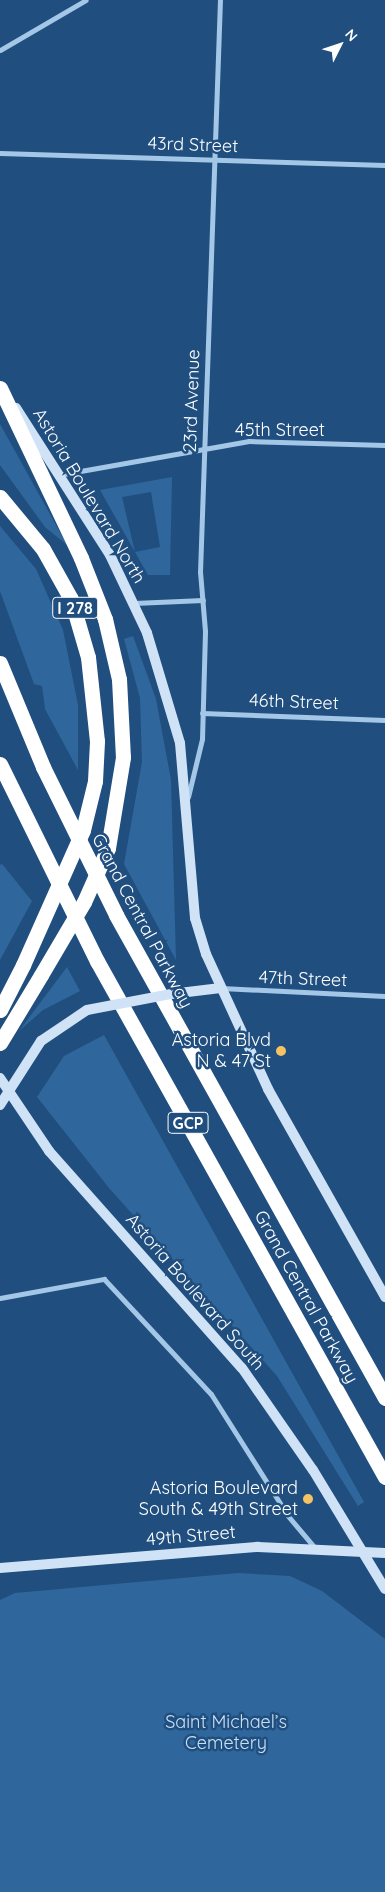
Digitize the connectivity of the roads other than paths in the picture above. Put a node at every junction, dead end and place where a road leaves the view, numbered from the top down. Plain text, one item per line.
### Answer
1 (86, 0) edge
2 (220, 0) edge
3 (0, 50) edge
4 (0, 153) edge
5 (215, 159) junction
6 (385, 165) edge
7 (0, 382) edge
8 (0, 388) edge
9 (385, 445) edge
10 (204, 448) junction
11 (58, 475) junction
12 (0, 497) edge
13 (203, 600) junction
14 (134, 603) junction
15 (0, 663) edge
16 (202, 713) junction
17 (385, 720) edge
18 (0, 764) edge
19 (187, 802) junction
20 (221, 988) junction
21 (385, 996) edge
22 (0, 1010) edge
23 (0, 1043) edge
24 (0, 1078) edge
25 (0, 1105) edge
26 (380, 1280) edge
27 (0, 1298) edge
28 (385, 1298) edge
29 (385, 1398) edge
30 (385, 1477) edge
31 (315, 1548) junction
32 (361, 1551) junction
33 (385, 1553) edge
34 (0, 1568) edge
35 (385, 1589) edge

1 - 3 street
2 - 5 street, 23rd Avenue
4 - 5 street, 43rd Street
5 - 6 street, 43rd Street
5 - 10 street, 23rd Avenue
7 - 11 main road, Astoria Boulevard North
8 - 23 highway, bridge
9 - 10 street, 45th Street
10 - 11 street, 45th Street
10 - 13 street, 23rd Avenue
11 - 14 main road, Astoria Boulevard North
12 - 22 highway, I 278, bridge
13 - 14 street
13 - 16 street, 23rd Avenue
14 - 19 main road, Astoria Boulevard North
15 - 29 highway, Grand Central Parkway / GCP
16 - 17 street, 46th Street
16 - 19 street, 23rd Avenue
18 - 30 highway, Grand Central Parkway / GCP
19 - 20 main road, Astoria Boulevard North
20 - 21 street, 47th Street
20 - 25 main road, bridge
20 - 26 main road, Astoria Boulevard North
24 - 32 main road, Astoria Boulevard South, bridge
26 - 28 main road, Astoria Boulevard North
27 - 31 street
31 - 32 main road, 49th Street
31 - 34 main road, 49th Street
32 - 33 main road, 49th Street
32 - 35 main road, Astoria Boulevard South

